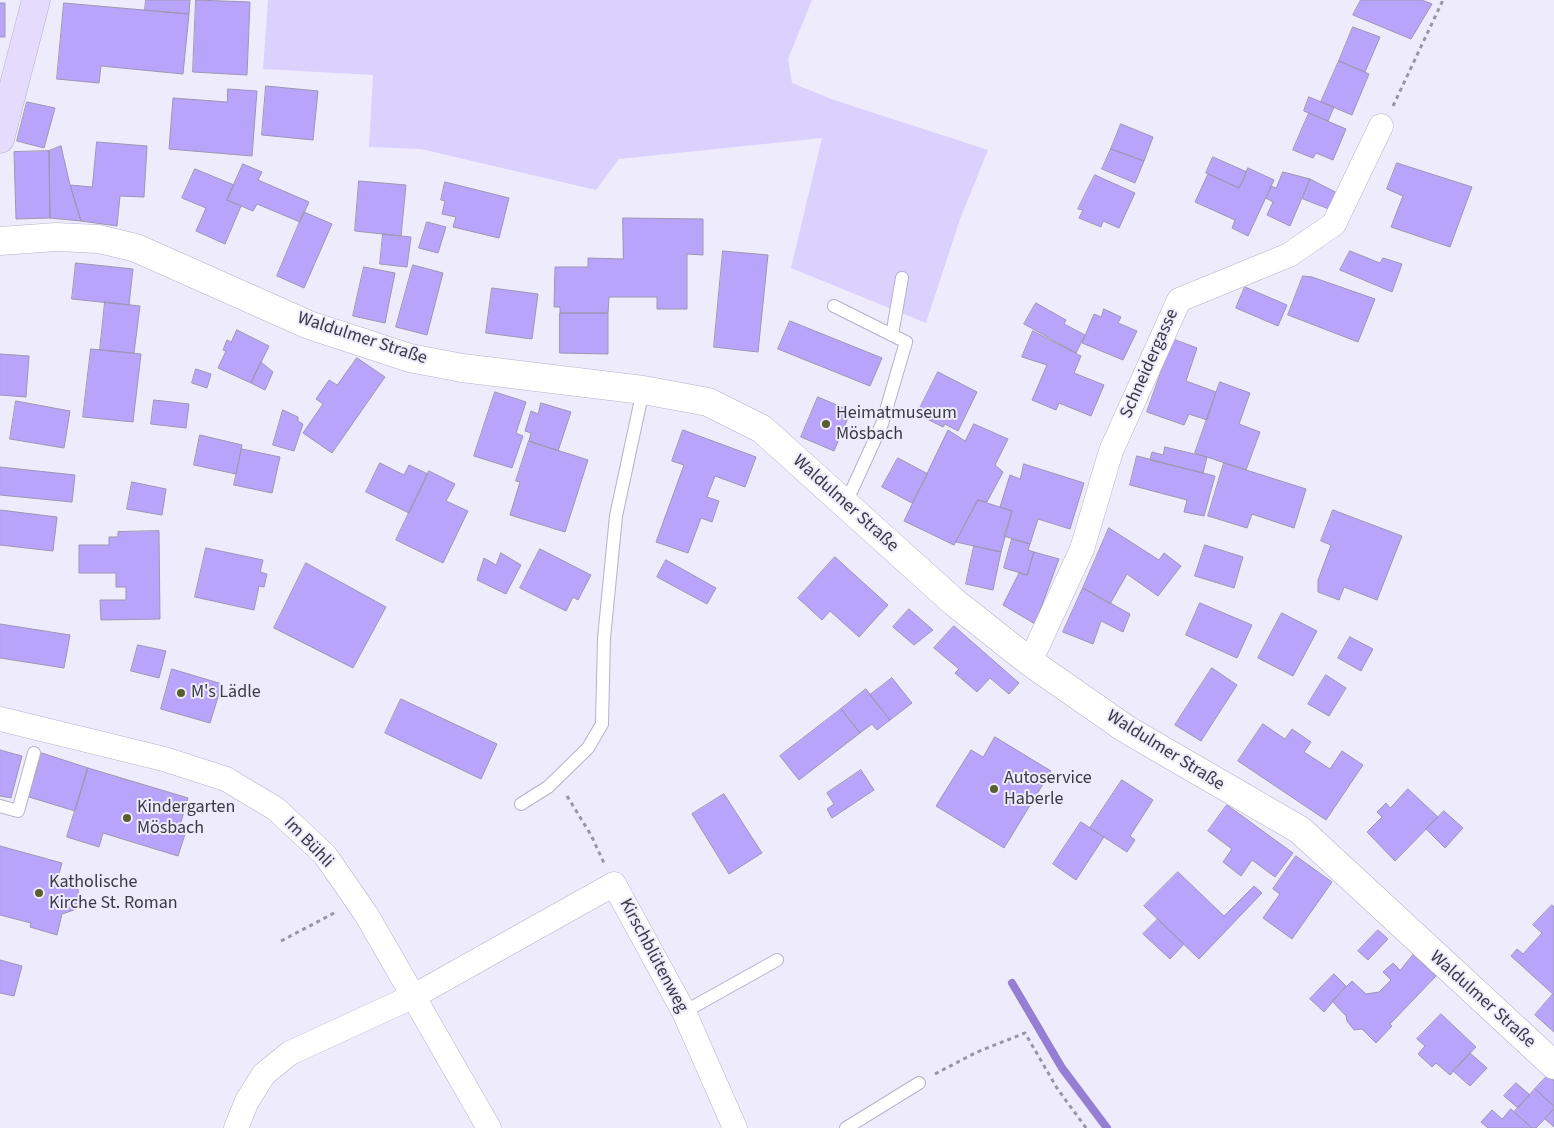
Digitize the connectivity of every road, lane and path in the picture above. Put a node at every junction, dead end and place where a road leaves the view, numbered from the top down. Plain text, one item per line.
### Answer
1 (36, 0) edge
2 (1443, 0) edge
3 (1381, 126) joint
4 (0, 139) edge
5 (0, 241) edge
6 (902, 278) dead end
7 (834, 306) dead end
8 (892, 335) junction
9 (643, 390) junction
10 (845, 505) junction
11 (1030, 662) junction
12 (0, 719) edge
13 (34, 754) dead end
14 (556, 779) junction
15 (521, 804) dead end
16 (0, 806) edge
17 (614, 884) junction
18 (357, 901) junction
19 (281, 941) dead end
20 (778, 960) dead end
21 (414, 996) junction
22 (684, 1012) junction
23 (1554, 1065) edge
24 (919, 1083) joint
25 (236, 1128) edge
26 (489, 1128) edge
27 (735, 1128) edge
28 (846, 1128) edge
29 (1086, 1128) edge

1 - 4 main road
2 - 3 path
3 - 11 street, Schneidergasse
5 - 9 street, Waldulmer Straße
6 - 8 lane
7 - 8 lane
8 - 10 lane
9 - 10 street, Waldulmer Straße
9 - 14 lane
10 - 11 street, Waldulmer Straße
11 - 23 street, Waldulmer Straße
12 - 18 street, Im Bühli
13 - 16 lane
14 - 15 lane
14 - 17 path
17 - 21 street, Kirschblütenweg
17 - 22 street, Kirschblütenweg
18 - 19 path
18 - 21 street, Im Bühli
20 - 22 lane
21 - 25 street, Kirschblütenweg
21 - 26 street, Im Bühli
22 - 27 street, Kirschblütenweg
24 - 28 lane
24 - 29 path

